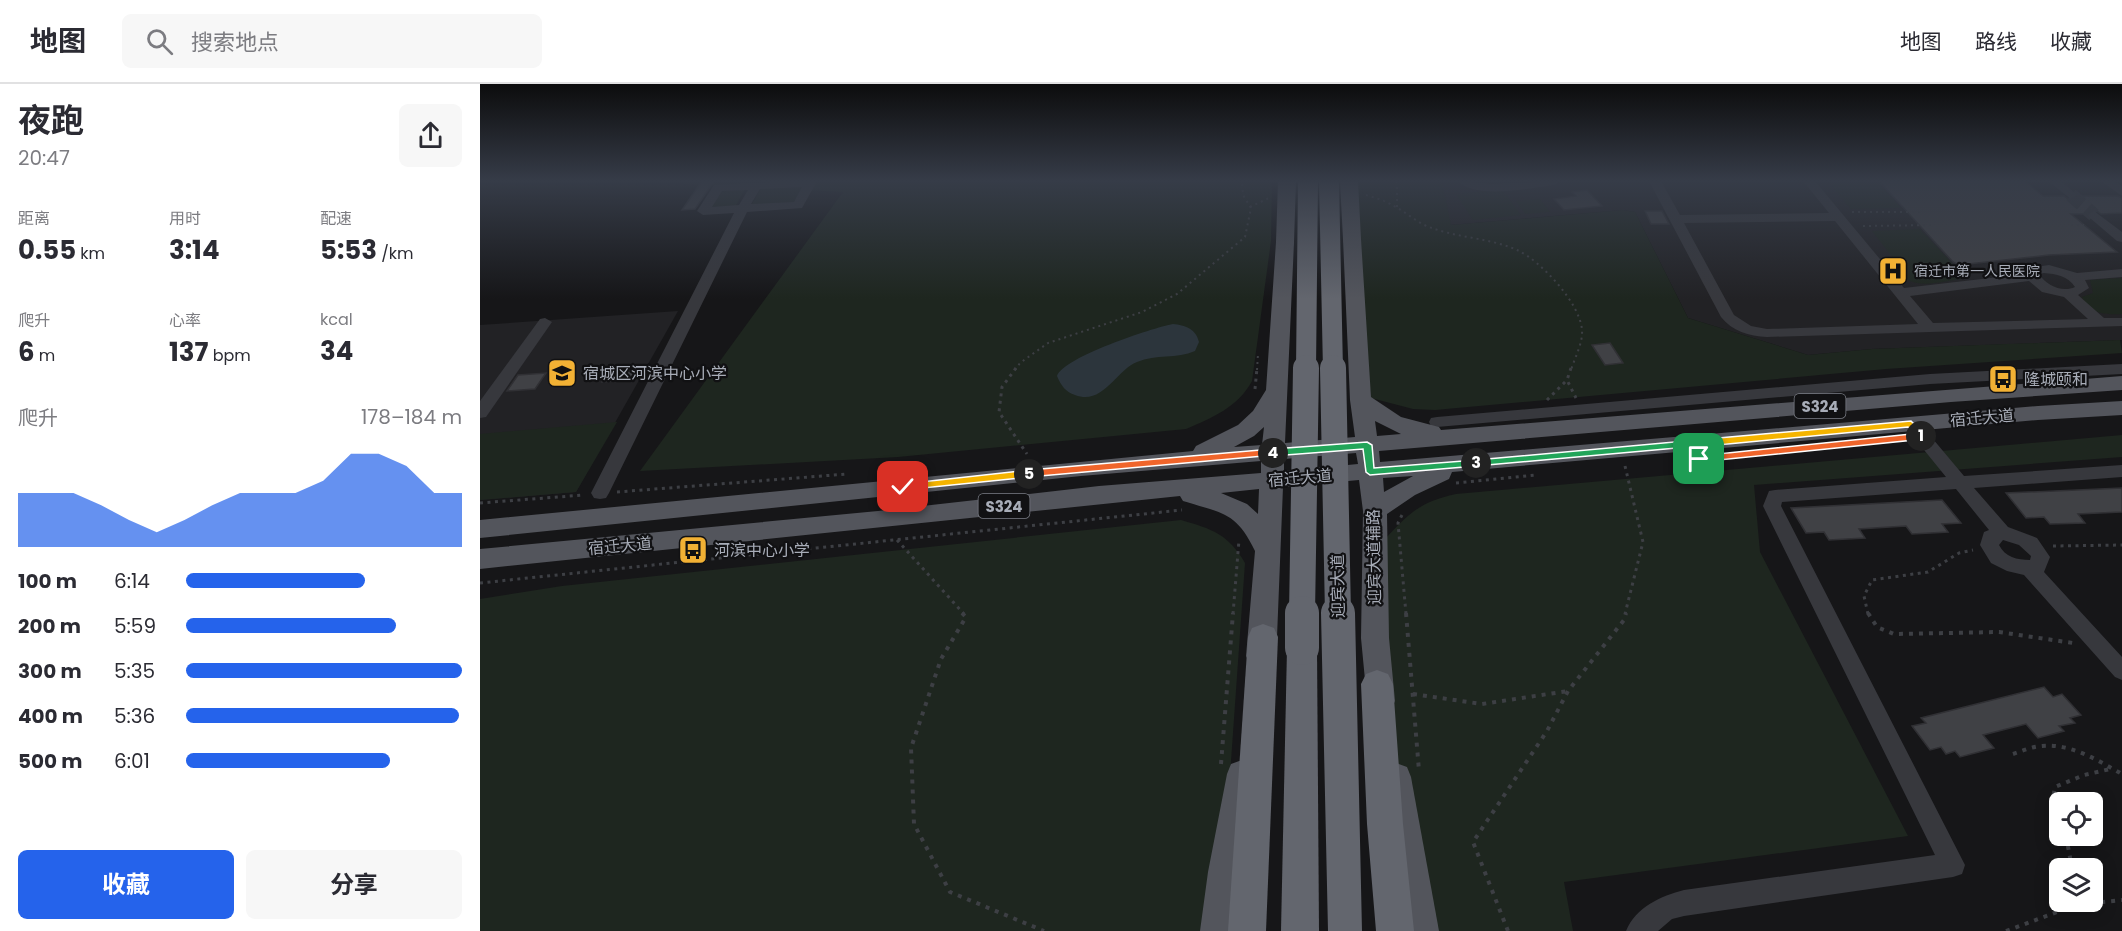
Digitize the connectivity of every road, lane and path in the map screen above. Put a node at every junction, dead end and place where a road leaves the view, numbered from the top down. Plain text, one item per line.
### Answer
1 (736, 221) edge
2 (1249, 221) edge
3 (1307, 221) edge
4 (1315, 221) edge
5 (1322, 221) edge
6 (1329, 221) edge
7 (1418, 221) edge
8 (1677, 221) edge
9 (1842, 221) edge
10 (1874, 221) edge
11 (2102, 221) tunnel mouth
12 (1934, 225) dead end
13 (2122, 238) edge
14 (1318, 241) junction
15 (2122, 273) edge
16 (2032, 277) junction
17 (2073, 277) junction
18 (1900, 292) junction
19 (2067, 293) junction
20 (545, 322) dead end
21 (2101, 323) junction
22 (2121, 323) edge
23 (1929, 328) junction
24 (1259, 349) dead end
25 (2122, 369) edge
26 (1567, 380) junction
27 (2122, 384) edge
28 (1266, 391) junction
29 (1361, 399) junction
30 (1578, 402) dead end
31 (1542, 405) dead end
32 (2122, 408) edge
33 (480, 414) edge
34 (1437, 422) dead end
35 (1911, 424) junction
36 (1518, 433) junction
37 (1367, 445) junction
38 (1273, 453) junction
39 (1027, 454) dead end
40 (1145, 463) junction
41 (1537, 466) junction
42 (1614, 467) dead end
43 (2122, 471) edge
44 (1370, 472) junction
45 (853, 474) dead end
46 (1272, 480) junction
47 (1959, 482) junction
48 (1449, 484) dead end
49 (1132, 492) junction
50 (600, 494) junction
51 (480, 503) edge
52 (1407, 506) dead end
53 (1191, 509) dead end
54 (1375, 511) junction
55 (480, 529) edge
56 (1234, 531) dead end
57 (2002, 533) junction
58 (897, 540) junction
59 (2122, 545) edge
60 (2034, 546) junction
61 (1268, 551) junction
62 (1993, 552) junction
63 (480, 559) edge
64 (2029, 568) junction
65 (480, 583) edge
66 (1263, 637) joint
67 (2099, 646) junction
68 (2122, 671) edge
69 (1377, 684) junction
70 (1568, 691) junction
71 (1412, 693) junction
72 (2013, 754) dead end
73 (1221, 765) dead end
74 (2112, 768) junction
75 (2122, 774) edge
76 (1419, 777) dead end
77 (2054, 792) edge
78 (2122, 900) edge
79 (2103, 901) edge
80 (2050, 912) edge
81 (1237, 925) edge
82 (1044, 931) edge
83 (1299, 931) edge
84 (1345, 931) edge
85 (1395, 931) edge
86 (1422, 931) edge
87 (1508, 931) edge
88 (1639, 931) edge
89 (2006, 931) edge

1 - 50 street
2 - 39 path
3 - 14 main road, 迎宾大道辅路, bridge
4 - 14 highway, bridge
5 - 14 highway, bridge
6 - 14 main road, 迎宾大道辅路, bridge
7 - 26 path
8 - 23 street
9 - 18 street
10 - 12 path
11 - 13 street
14 - 28 main road, 迎宾大道辅路
14 - 29 main road, 迎宾大道辅路
14 - 83 highway, 迎宾大道, bridge
14 - 84 highway, 迎宾大道, bridge
15 - 17 street
16 - 17 street
16 - 18 street
16 - 19 street
17 - 19 street
18 - 23 street
19 - 21 street
20 - 33 street
21 - 22 street
21 - 23 street
24 - 28 path
25 - 34 street
26 - 30 path
26 - 31 path
27 - 36 main road, 宿迁大道 / S324
28 - 38 main road, 迎宾大道辅路
28 - 40 main road
29 - 36 main road
29 - 37 main road, 迎宾大道辅路
32 - 35 main road, 宿迁大道 / S324
35 - 41 main road, 宿迁大道 / S324
35 - 47 street
36 - 37 main road, 宿迁大道 / S324
37 - 38 main road, 宿迁大道 / S324
37 - 44 main road, 迎宾大道辅路
38 - 40 main road, 宿迁大道 / S324
38 - 46 main road, 迎宾大道辅路
40 - 55 main road, 宿迁大道 / S324
41 - 44 main road, 宿迁大道 / S324
41 - 48 path
41 - 54 main road
42 - 70 path
43 - 47 street
44 - 46 main road, 宿迁大道 / S324
44 - 54 main road, 迎宾大道辅路
45 - 50 path
46 - 49 main road, 宿迁大道 / S324
46 - 61 main road, 迎宾大道辅路
47 - 57 street
47 - 88 street
49 - 61 main road
49 - 63 main road, 宿迁大道 / S324
50 - 51 path
52 - 71 path
53 - 58 path
54 - 69 main road, 迎宾大道辅路
56 - 73 path
57 - 60 street
57 - 62 street
58 - 65 path
58 - 82 path
59 - 60 path
60 - 64 street
61 - 66 main road, 迎宾大道辅路
62 - 64 street
62 - 67 path
64 - 67 street
66 - 81 highway
67 - 68 street
69 - 85 highway
69 - 86 main road, 迎宾大道辅路
70 - 71 path
70 - 87 path
71 - 76 path
72 - 74 path
74 - 75 path
74 - 77 path
78 - 79 path
80 - 89 path

